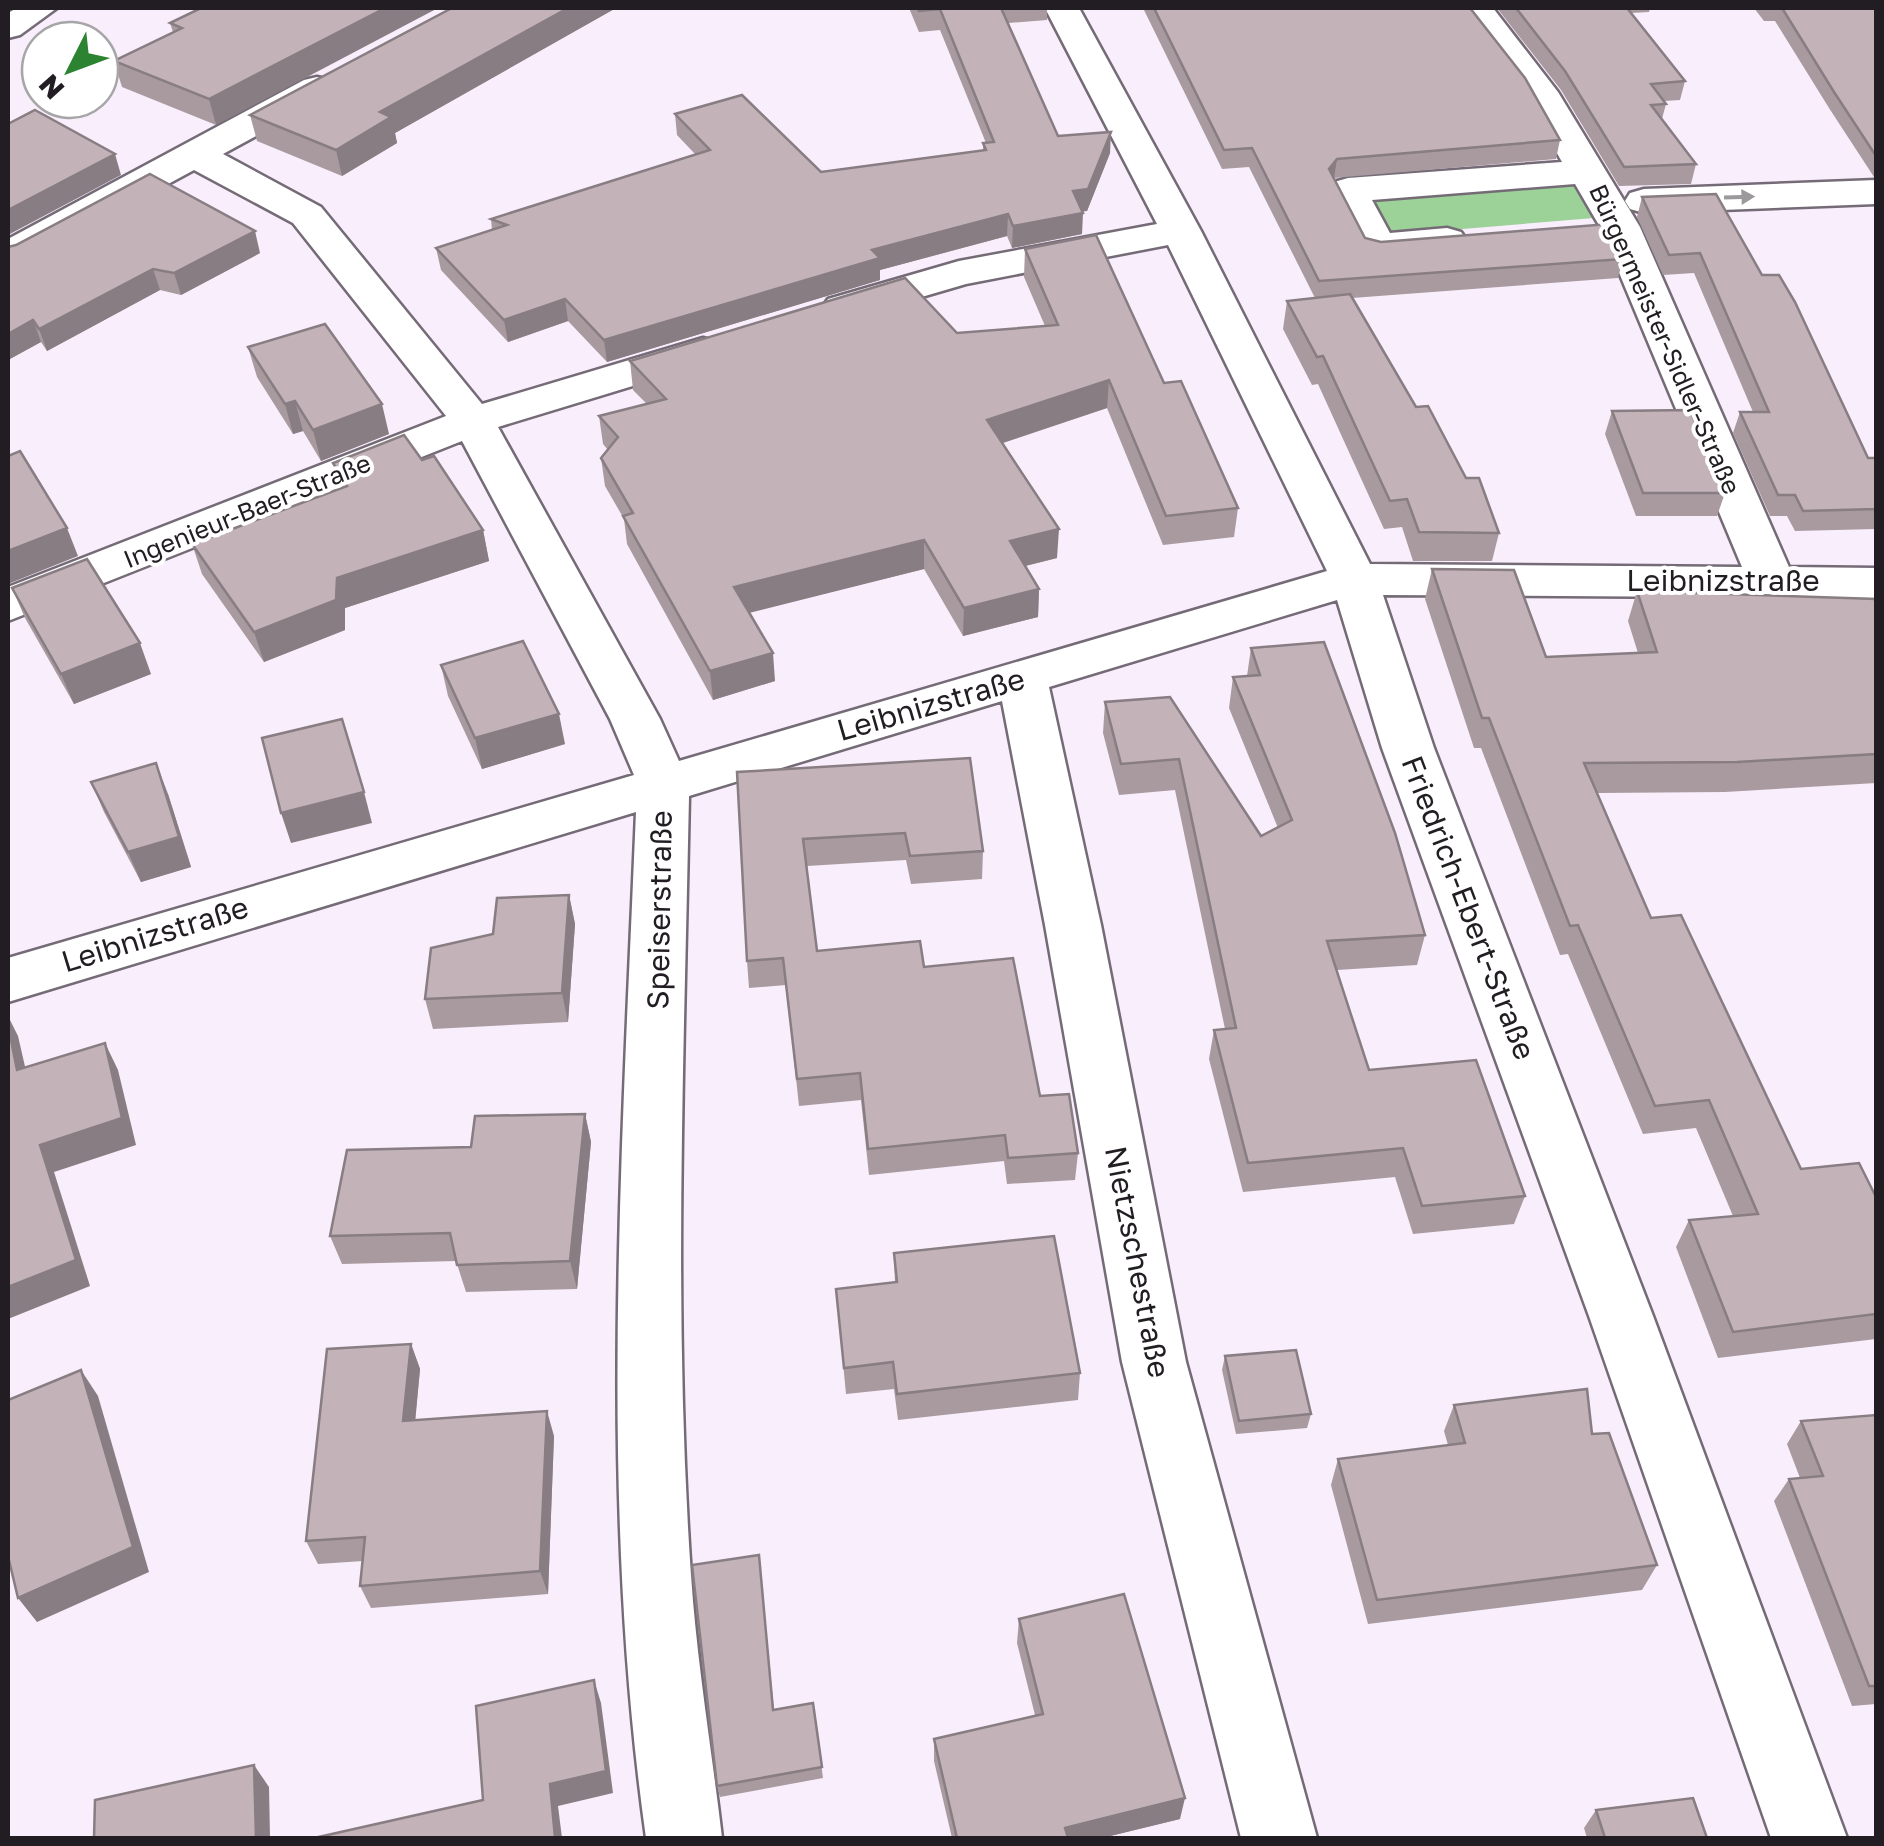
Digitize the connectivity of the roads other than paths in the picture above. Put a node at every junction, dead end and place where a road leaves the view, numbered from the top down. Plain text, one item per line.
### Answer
1 (40, 8) edge
2 (1062, 8) edge
3 (1475, 8) edge
4 (8, 28) edge
5 (349, 72) edge
6 (194, 154) junction
7 (1876, 192) edge
8 (1599, 207) junction
9 (1181, 231) junction
10 (1489, 237) edge
11 (8, 255) edge
12 (800, 322) edge
13 (747, 338) edge
14 (473, 420) junction
15 (1354, 579) junction
16 (1772, 582) junction
17 (1876, 583) edge
18 (8, 605) edge
19 (1022, 679) junction
20 (663, 783) junction
21 (8, 980) edge
22 (684, 1838) edge
23 (1278, 1838) edge
24 (1810, 1838) edge

1 - 4 street
2 - 9 street, Friedrich-Ebert-Straße
3 - 8 street, Bürgermeister-Sidler-Straße
5 - 6 street
6 - 11 street
6 - 14 street, Speiserstraße
8 -> 7 street
8 - 10 street
8 - 16 street, Bürgermeister-Sidler-Straße
9 - 12 street
9 - 15 street, Friedrich-Ebert-Straße
13 - 14 street, Ingenieur-Baer-Straße
14 - 18 street, Ingenieur-Baer-Straße
14 - 20 street, Speiserstraße
15 - 16 street, Leibnizstraße
15 - 19 street, Leibnizstraße
15 - 24 street, Friedrich-Ebert-Straße
16 - 17 street, Leibnizstraße
19 - 20 street, Leibnizstraße
19 - 23 street, Nietzschestraße
20 - 21 street, Leibnizstraße
20 - 22 street, Speiserstraße

